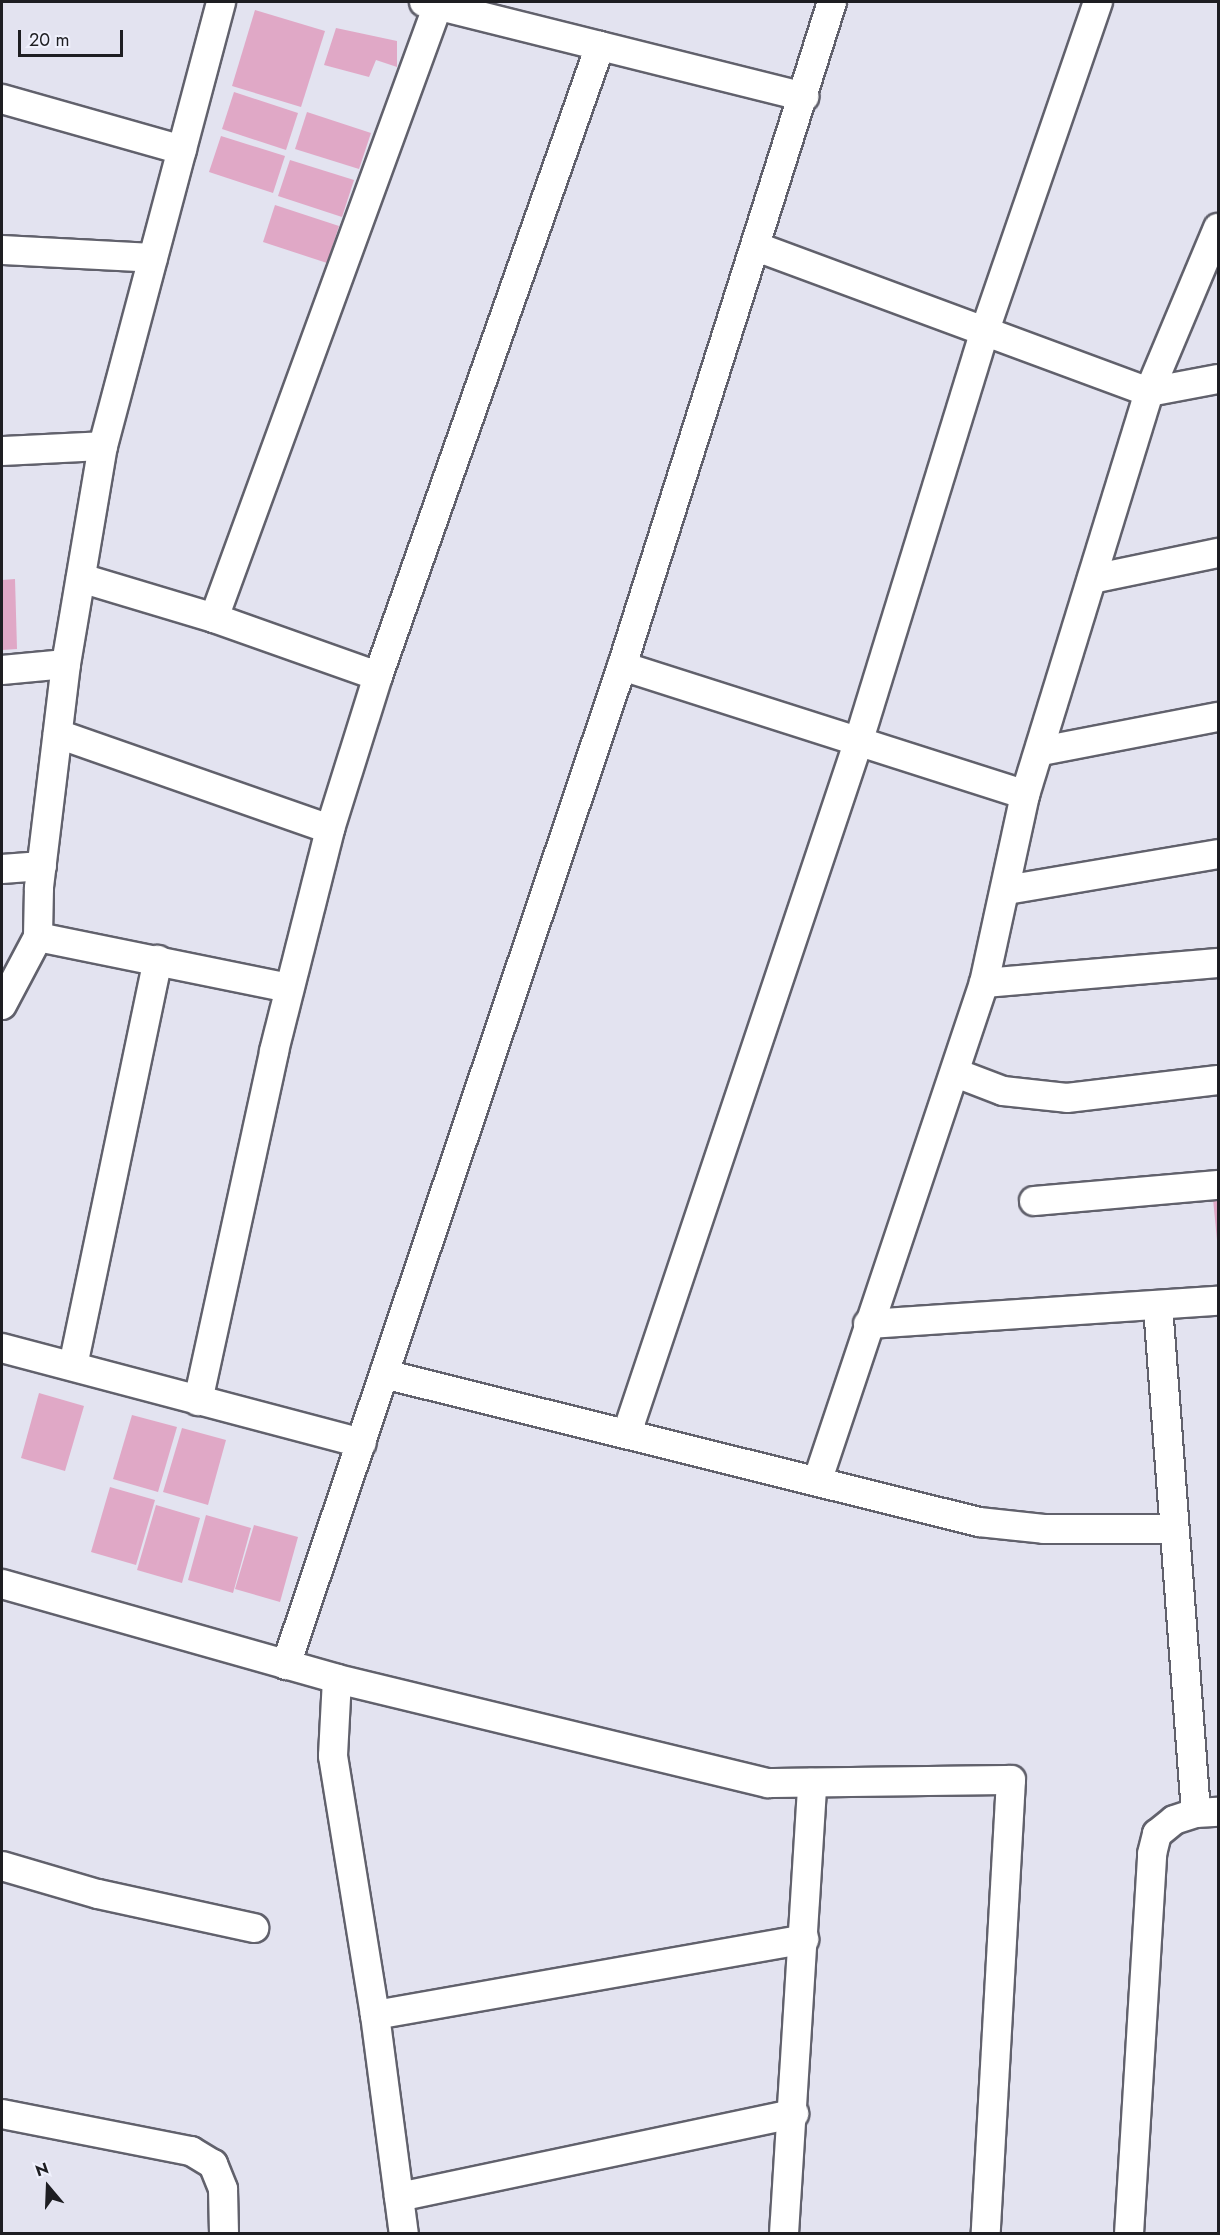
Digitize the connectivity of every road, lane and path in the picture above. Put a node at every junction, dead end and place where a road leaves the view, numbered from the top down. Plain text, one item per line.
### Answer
1 (221, 2) edge
2 (832, 2) edge
3 (1098, 2) edge
4 (431, 3) edge
5 (600, 46) junction
6 (804, 97) junction
7 (2, 99) edge
8 (182, 150) junction
9 (1218, 228) edge
10 (757, 247) junction
11 (2, 250) edge
12 (153, 258) junction
13 (1213, 262) edge
14 (984, 333) junction
15 (1218, 379) edge
16 (1149, 392) junction
17 (103, 446) junction
18 (2, 451) edge
19 (1218, 553) edge
20 (81, 578) junction
21 (1092, 579) junction
22 (214, 618) junction
23 (66, 664) junction
24 (622, 666) junction
25 (2, 670) edge
26 (378, 676) junction
27 (1218, 717) edge
28 (58, 735) junction
29 (858, 742) junction
30 (1041, 751) junction
31 (1026, 795) junction
32 (330, 828) junction
33 (1218, 854) edge
34 (42, 866) junction
35 (2, 870) edge
36 (1006, 890) junction
37 (38, 938) junction
38 (158, 960) junction
39 (1218, 963) edge
40 (984, 984) junction
41 (289, 988) junction
42 (2, 1005) edge
43 (956, 1073) junction
44 (1218, 1080) edge
45 (1218, 1185) edge
46 (1034, 1201) dead end
47 (1218, 1301) edge
48 (1158, 1306) junction
49 (868, 1324) junction
50 (2, 1348) edge
51 (73, 1366) junction
52 (384, 1374) junction
53 (198, 1401) junction
54 (627, 1433) junction
55 (362, 1443) junction
56 (818, 1479) junction
57 (1172, 1529) junction
58 (2, 1584) edge
59 (286, 1665) junction
60 (337, 1678) junction
61 (812, 1783) junction
62 (1207, 1812) edge
63 (2, 1866) edge
64 (254, 1928) dead end
65 (804, 1939) junction
66 (375, 2015) junction
67 (2, 2114) edge
68 (794, 2114) junction
69 (399, 2197) junction
70 (224, 2234) edge
71 (404, 2234) edge
72 (784, 2234) edge
73 (986, 2234) edge
74 (1129, 2234) edge

1 - 8 street
2 - 6 street
3 - 14 street
4 - 5 street
4 - 22 street
5 - 6 street
5 - 26 street
6 - 10 street
7 - 8 street
8 - 12 street
9 - 13 street
10 - 14 street
10 - 24 street
11 - 12 street
12 - 17 street
13 - 16 street
14 - 16 street
14 - 29 street
15 - 16 street
16 - 21 street
17 - 18 street
17 - 20 street
19 - 21 street
20 - 22 street
20 - 23 street
21 - 30 street
22 - 26 street
23 - 25 street
23 - 28 street
24 - 29 street
24 - 52 street
26 - 32 street
27 - 30 street
28 - 32 street
28 - 34 street
29 - 31 street
29 - 54 street
30 - 31 street
31 - 36 street
32 - 41 street
33 - 36 street
34 - 35 street
34 - 37 street
36 - 40 street
37 - 38 street
37 - 42 street
38 - 41 street
38 - 51 street
39 - 40 street
40 - 43 street
41 - 53 street
43 - 44 street
43 - 49 street
45 - 46 street
47 - 48 street
48 - 49 street
48 - 57 street
49 - 56 street
50 - 51 street
51 - 53 street
52 - 54 street
52 - 55 street
53 - 55 street
54 - 56 street
55 - 59 street
56 - 57 street
57 - 62 street
58 - 59 street
59 - 60 street
60 - 61 street
60 - 66 street
61 - 65 street
61 - 73 street
62 - 74 street
63 - 64 street
65 - 66 street
65 - 68 street
66 - 69 street
67 - 70 street
68 - 69 street
68 - 72 street
69 - 71 street

